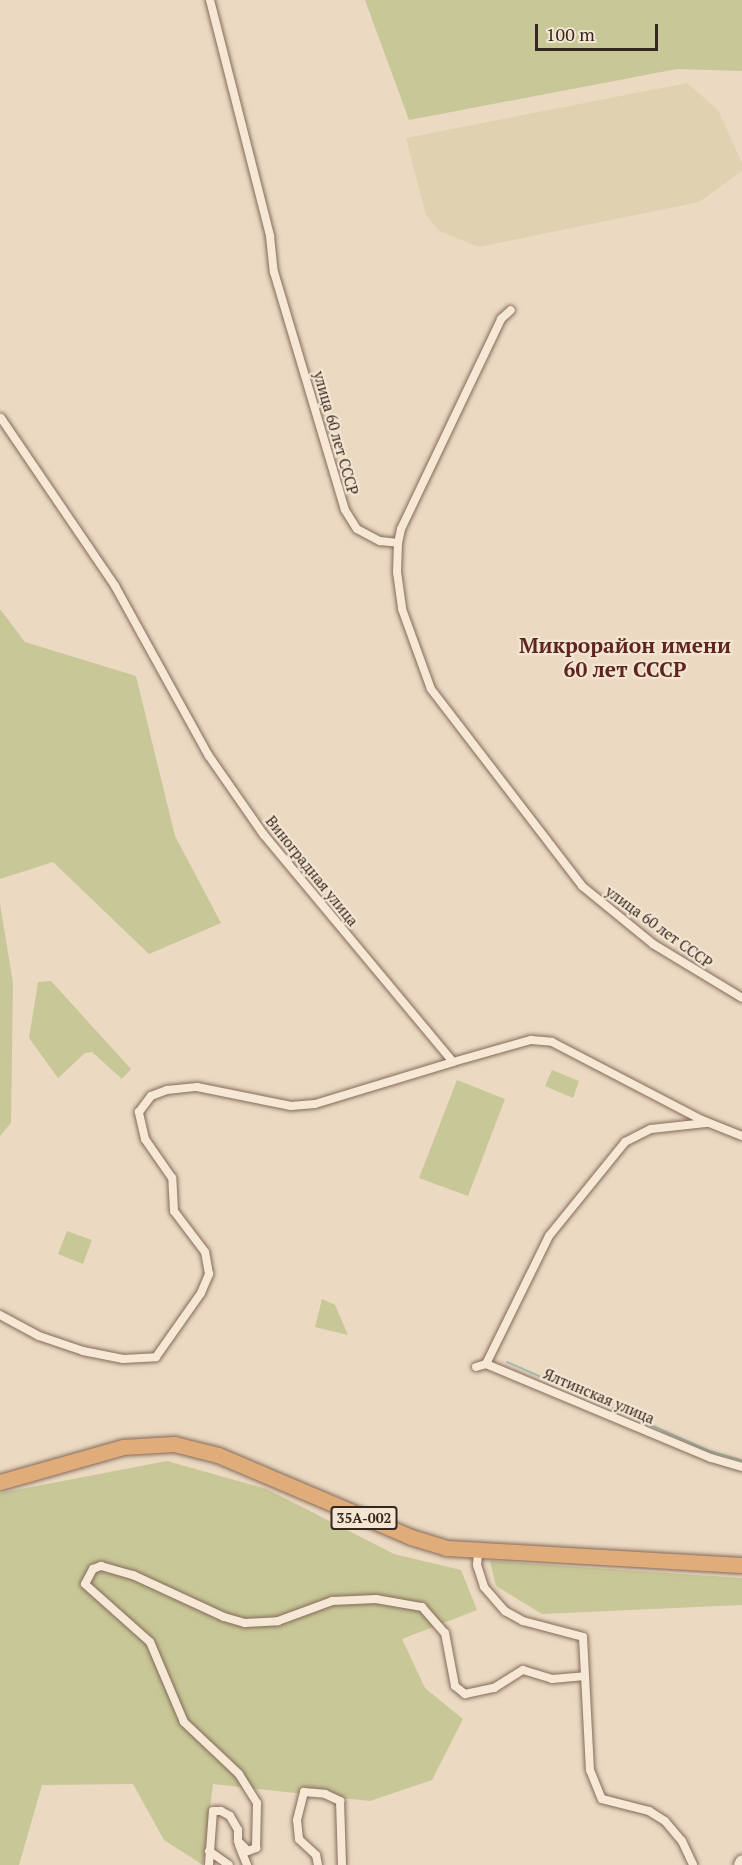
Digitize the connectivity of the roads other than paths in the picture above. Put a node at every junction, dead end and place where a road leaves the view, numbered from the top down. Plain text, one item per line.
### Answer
1 (210, 0) edge
2 (511, 310) dead end
3 (1, 418) edge
4 (398, 543) junction
5 (742, 998) edge
6 (453, 1062) junction
7 (709, 1123) junction
8 (742, 1136) edge
9 (0, 1315) edge
10 (486, 1364) junction
11 (476, 1367) dead end
12 (742, 1467) edge
13 (0, 1482) edge
14 (478, 1551) junction
15 (742, 1565) edge
16 (585, 1676) junction
17 (238, 1841) junction
18 (209, 1851) junction
19 (742, 1861) edge
20 (209, 1865) edge
21 (229, 1865) edge
22 (247, 1865) edge
23 (318, 1865) edge
24 (342, 1865) edge
25 (693, 1865) edge
26 (740, 1865) edge

1 - 4 street, улица 60 лет СССР
2 - 4 street
3 - 6 street, Виноградная улица
4 - 5 street, улица 60 лет СССР
6 - 7 street
6 - 9 street
7 - 8 street
7 - 10 street
10 - 11 street
10 - 12 street, Ялтинская улица
13 - 14 highway, 35А-002
14 - 15 highway, 35А-002
14 - 16 street
16 - 17 street
16 - 25 street
17 - 18 street
17 - 22 street
18 - 20 street
18 - 21 street
19 - 26 main road
23 - 24 street

